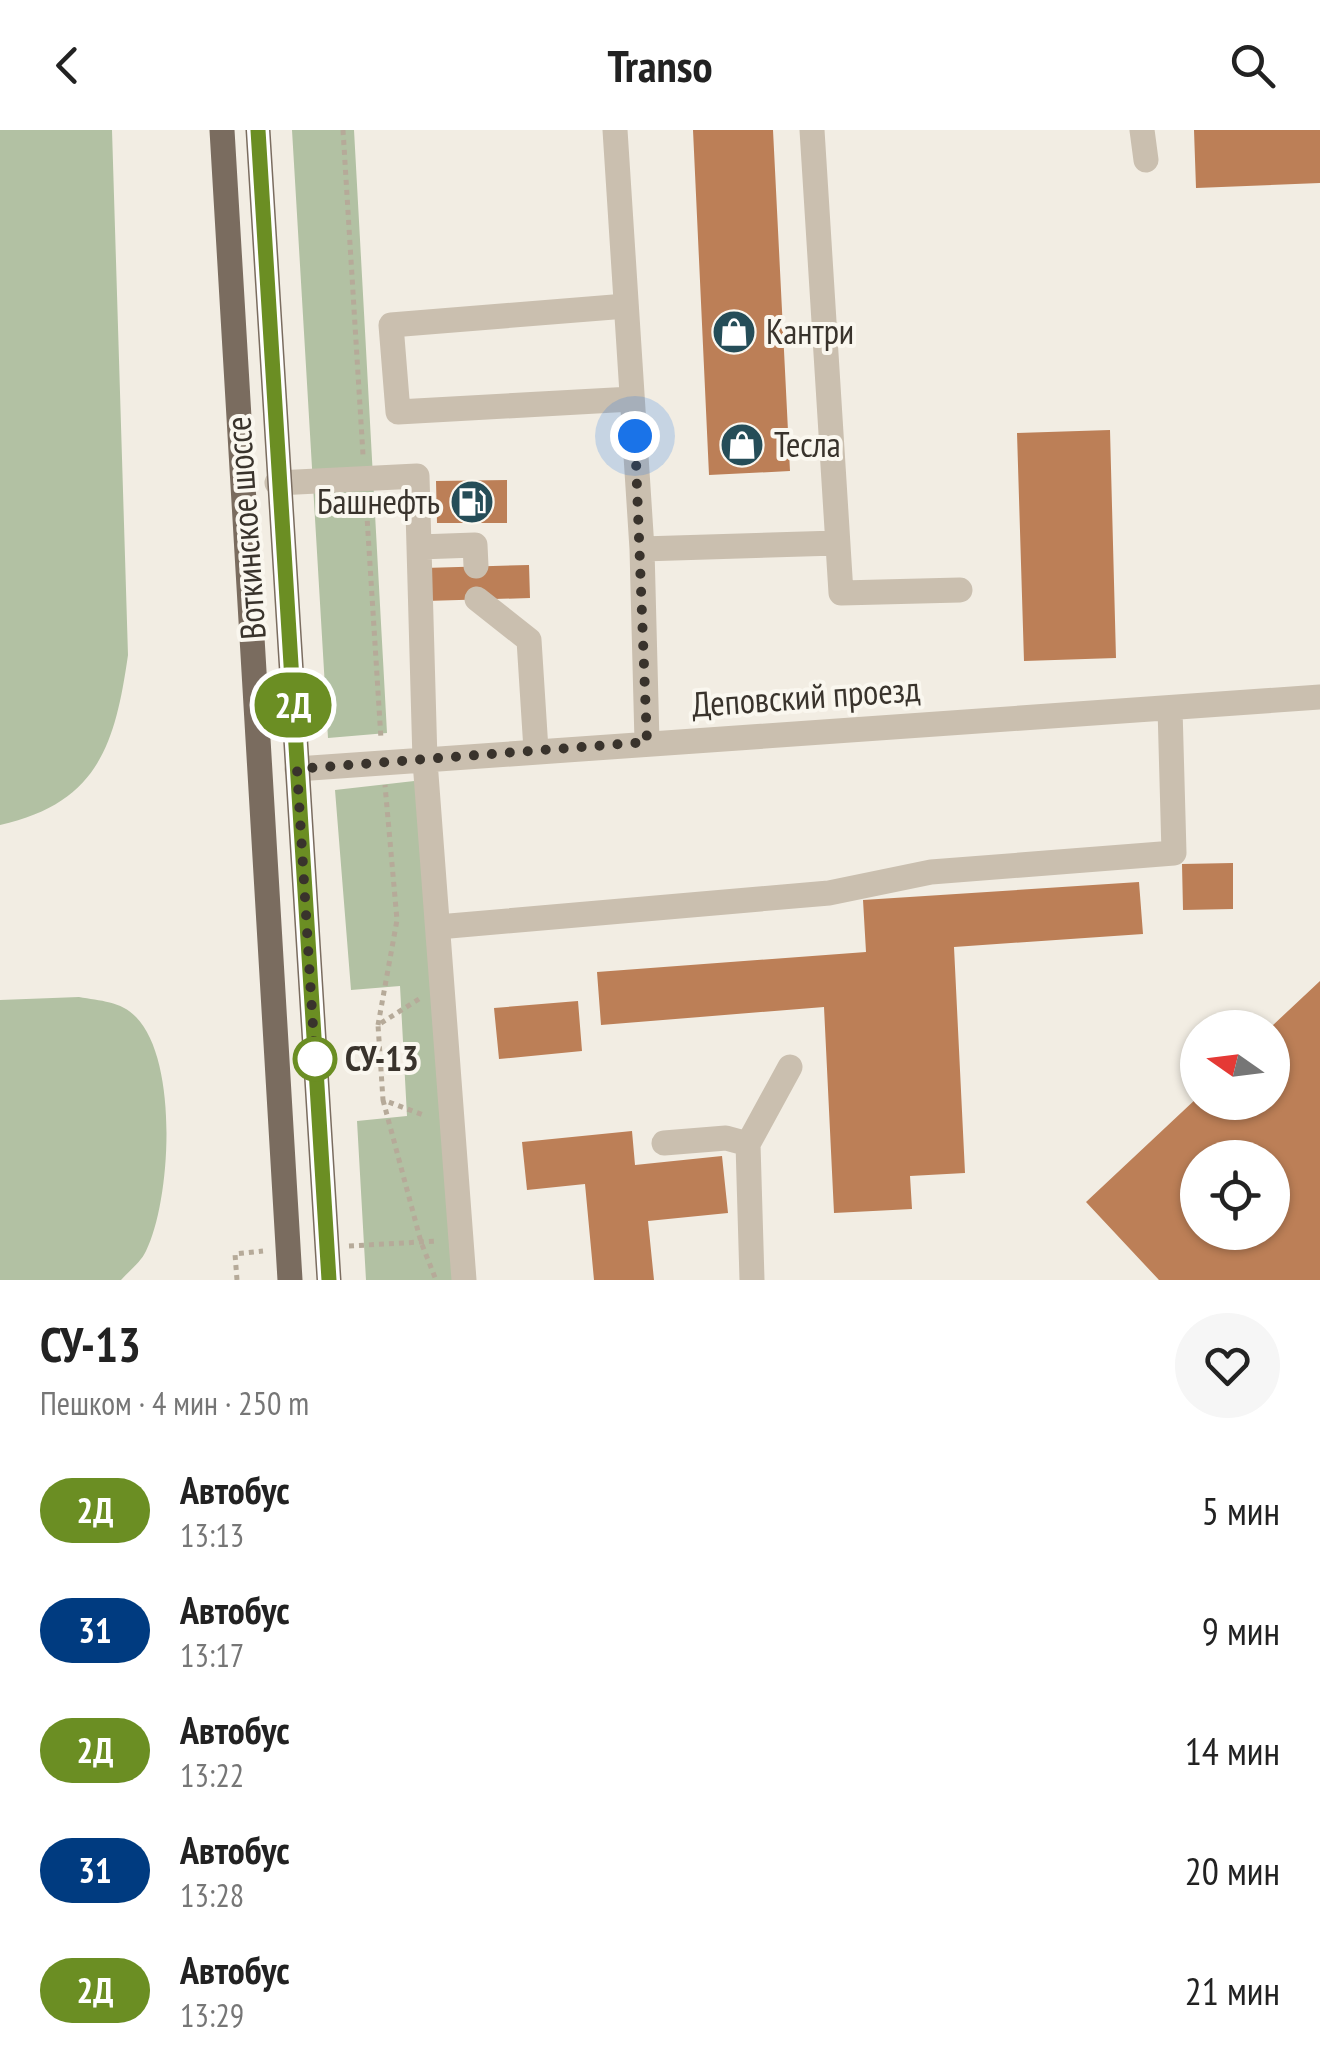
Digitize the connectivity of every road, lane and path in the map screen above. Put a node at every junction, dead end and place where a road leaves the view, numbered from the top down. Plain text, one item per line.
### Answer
1 (222, 130) edge
2 (258, 130) edge
3 (343, 130) edge
4 (615, 130) edge
5 (812, 130) edge
6 (1142, 130) edge
7 (1146, 160) dead end
8 (626, 306) junction
9 (632, 399) junction
10 (364, 479) junction
11 (278, 483) junction
12 (838, 544) junction
13 (419, 547) junction
14 (642, 549) junction
15 (476, 566) dead end
16 (960, 590) dead end
17 (477, 599) dead end
18 (1320, 697) edge
19 (1170, 708) junction
20 (647, 742) junction
21 (536, 750) junction
22 (425, 761) junction
23 (383, 764) junction
24 (260, 769) junction
25 (297, 769) junction
26 (438, 927) junction
27 (442, 984) junction
28 (378, 1025) junction
29 (790, 1067) dead end
30 (383, 1100) junction
31 (452, 1126) junction
32 (664, 1144) dead end
33 (748, 1144) junction
34 (290, 1280) edge
35 (329, 1280) edge
36 (436, 1280) edge
37 (464, 1280) edge
38 (752, 1280) edge

1 - 24 main road, Воткинское шоссе
2 - 11 main road, Воткинское шоссе
3 - 10 path
4 - 8 street
5 - 12 street
6 - 7 street
8 - 9 street
8 - 9 street
9 - 14 street
10 - 11 street
10 - 13 street
10 - 23 path
11 - 25 main road, Воткинское шоссе
12 - 14 street
12 - 16 street
13 - 15 street
13 - 22 street
14 - 20 street
17 - 21 street
18 - 19 street, Деповский проезд
19 - 20 street, Деповский проезд
19 - 26 street
20 - 21 street, Деповский проезд
21 - 22 street, Деповский проезд
22 - 23 street, Деповский проезд
22 - 26 street
23 - 25 street, Деповский проезд
23 - 28 path
24 - 25 main road
24 - 34 main road, Воткинское шоссе
25 - 35 main road, Воткинское шоссе
26 - 27 street
27 - 28 path
27 - 31 street
28 - 30 path
29 - 33 street
30 - 31 path
30 - 36 path
31 - 37 street
32 - 33 street
33 - 38 street

